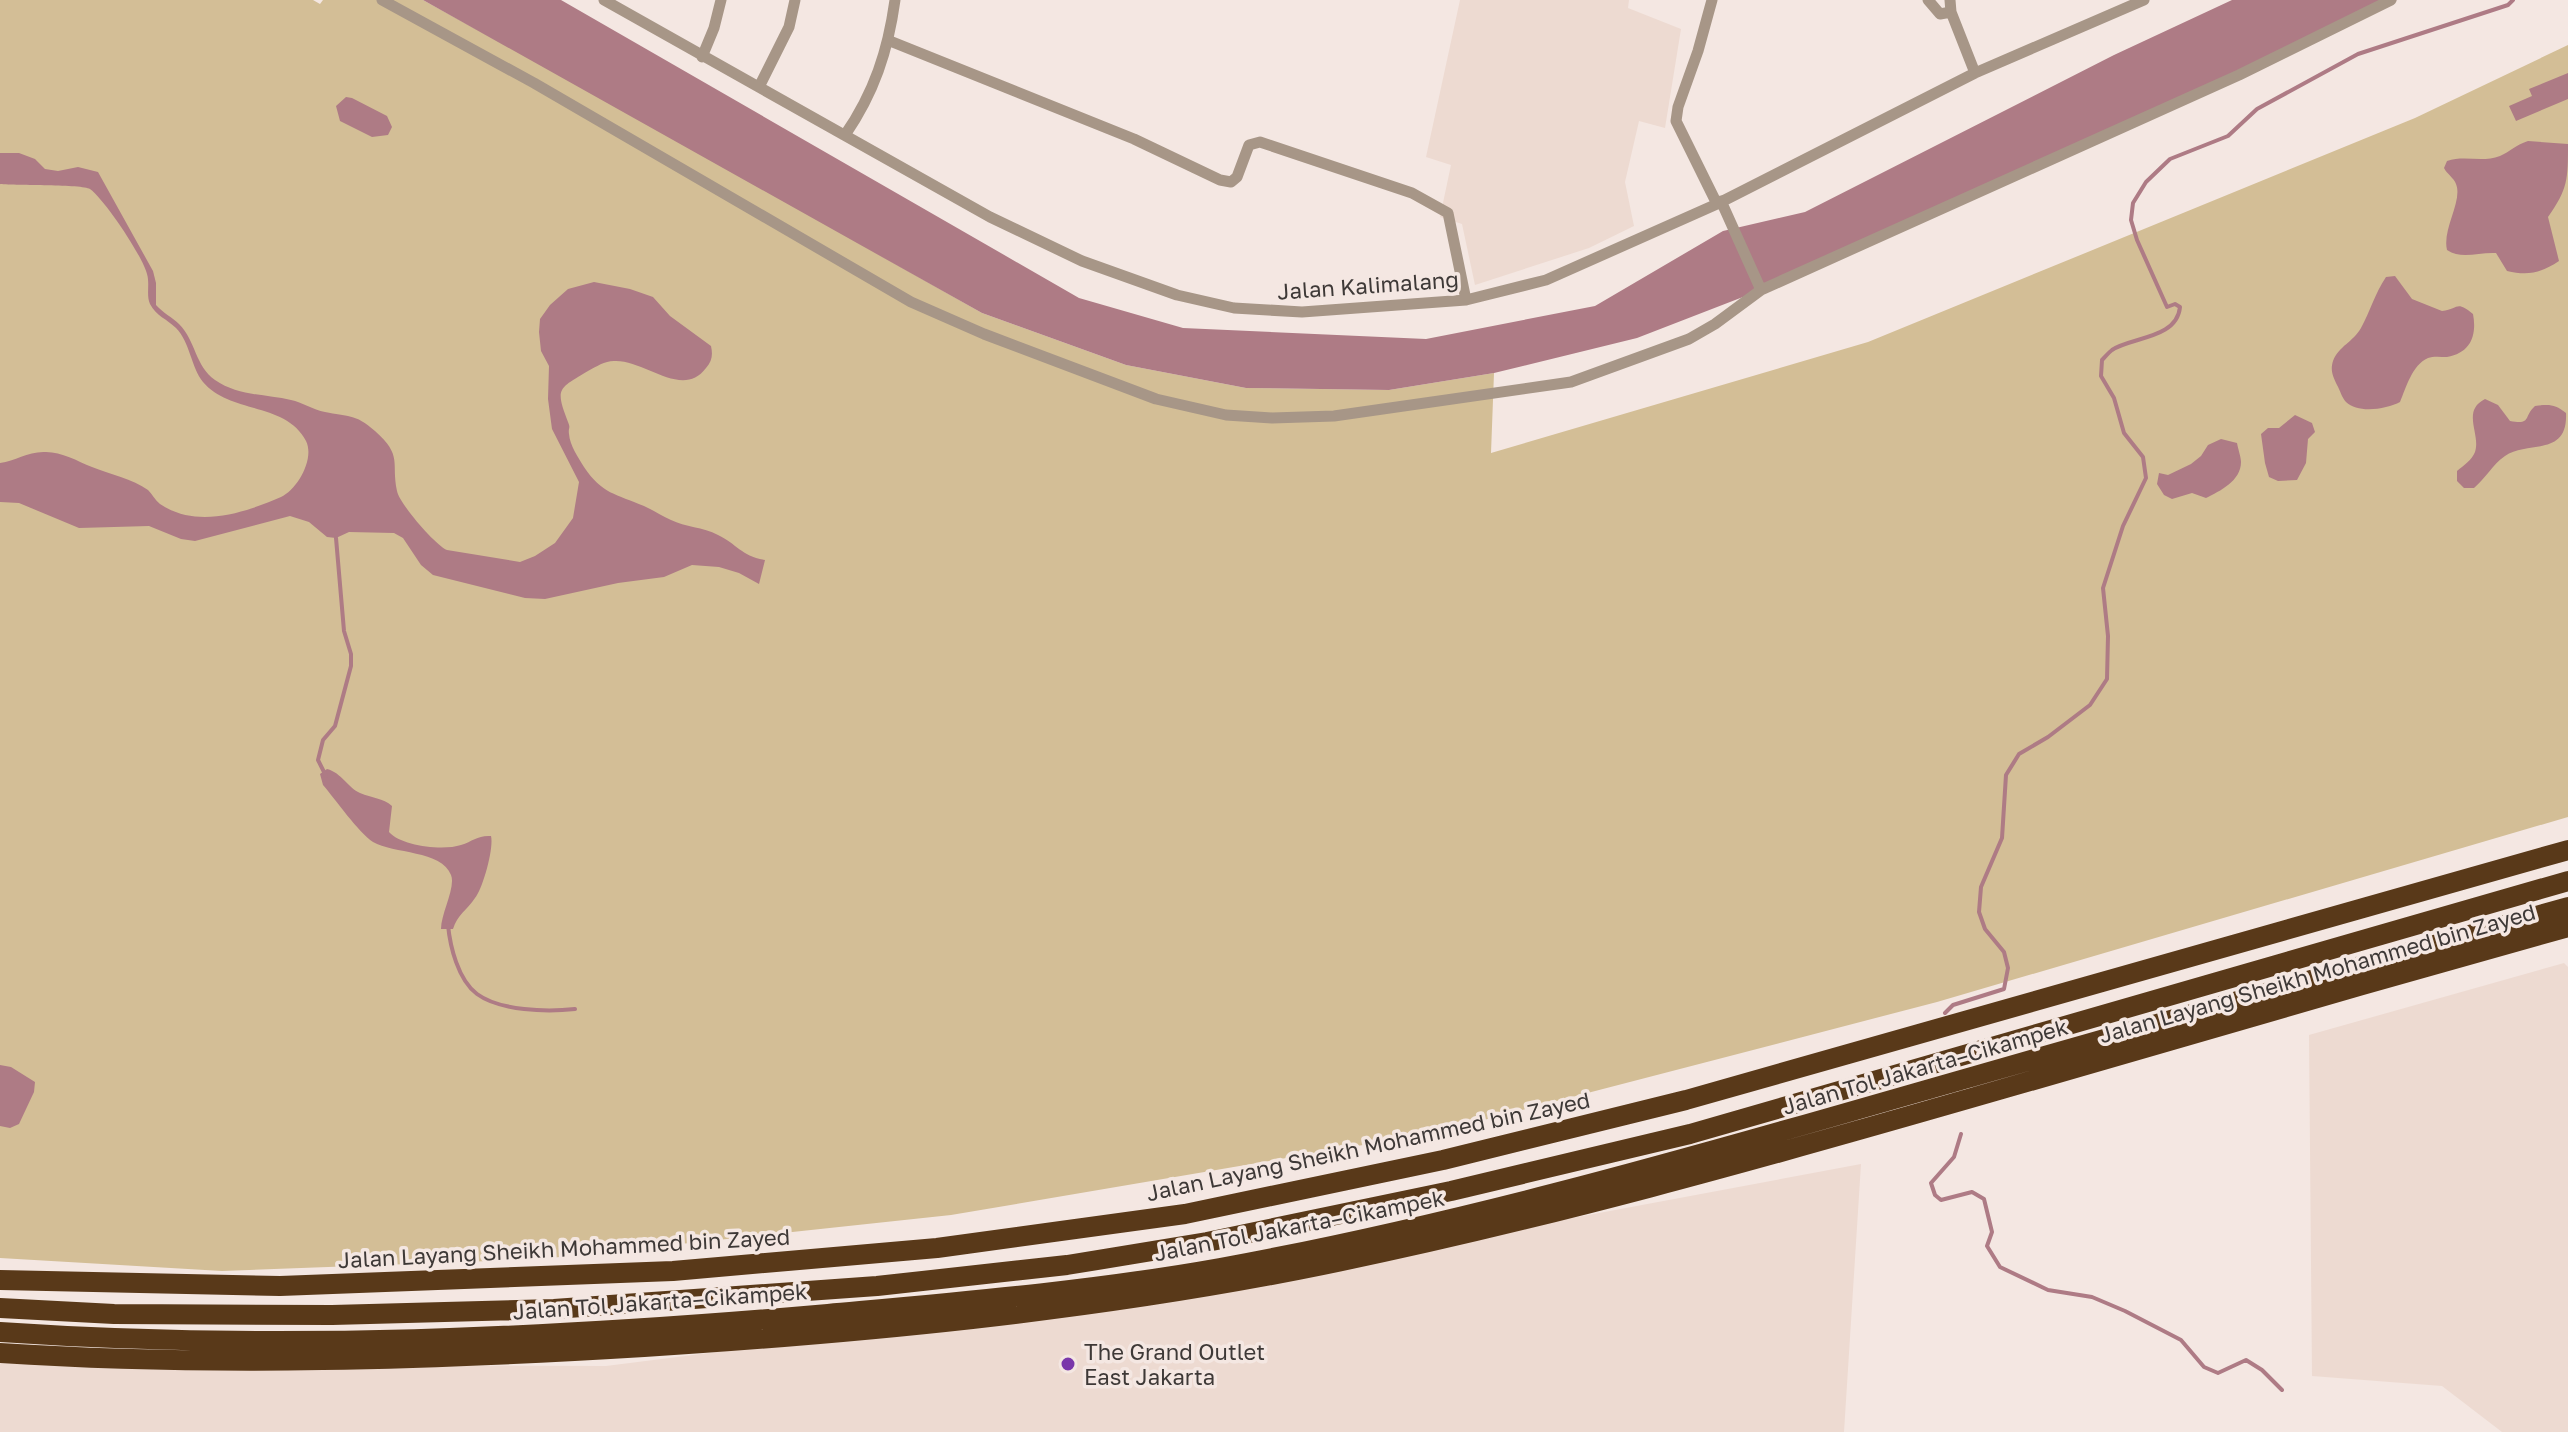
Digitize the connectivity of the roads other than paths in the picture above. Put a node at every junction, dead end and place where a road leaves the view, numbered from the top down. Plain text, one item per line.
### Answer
1 (382, 0) edge
2 (604, 0) edge
3 (721, 0) edge
4 (795, 0) edge
5 (895, 0) edge
6 (1712, 0) edge
7 (1928, 0) edge
8 (2144, 0) edge
9 (2391, 0) edge
10 (1950, 6) edge
11 (890, 41) junction
12 (702, 57) junction
13 (1975, 73) junction
14 (759, 87) junction
15 (845, 135) junction
16 (1722, 206) junction
17 (1759, 285) junction
18 (1466, 300) junction
19 (2568, 850) edge
20 (2568, 881) edge
21 (2568, 907) edge
22 (2568, 927) edge
23 (0, 1280) edge
24 (0, 1308) edge
25 (0, 1332) edge
26 (0, 1353) edge

1 - 17 street
2 - 12 street, Jalan Kalimalang
3 - 12 street
4 - 14 street
5 - 11 street
6 - 16 street
7 - 10 street
8 - 13 street, Jalan Kalimalang
9 - 17 street
10 - 13 street
11 - 15 street
11 - 18 street
12 - 14 street, Jalan Kalimalang
13 - 16 street, Jalan Kalimalang
14 - 15 street, Jalan Kalimalang
15 - 18 street, Jalan Kalimalang
16 - 17 street
16 - 18 street, Jalan Kalimalang
19 - 23 highway, Jalan Layang Sheikh Mohammed bin Zayed
20 - 24 highway, Jalan Tol Jakarta–Cikampek
21 - 25 highway, Jalan Tol Jakarta–Cikampek
22 - 26 highway, Jalan Layang Sheikh Mohammed bin Zayed

